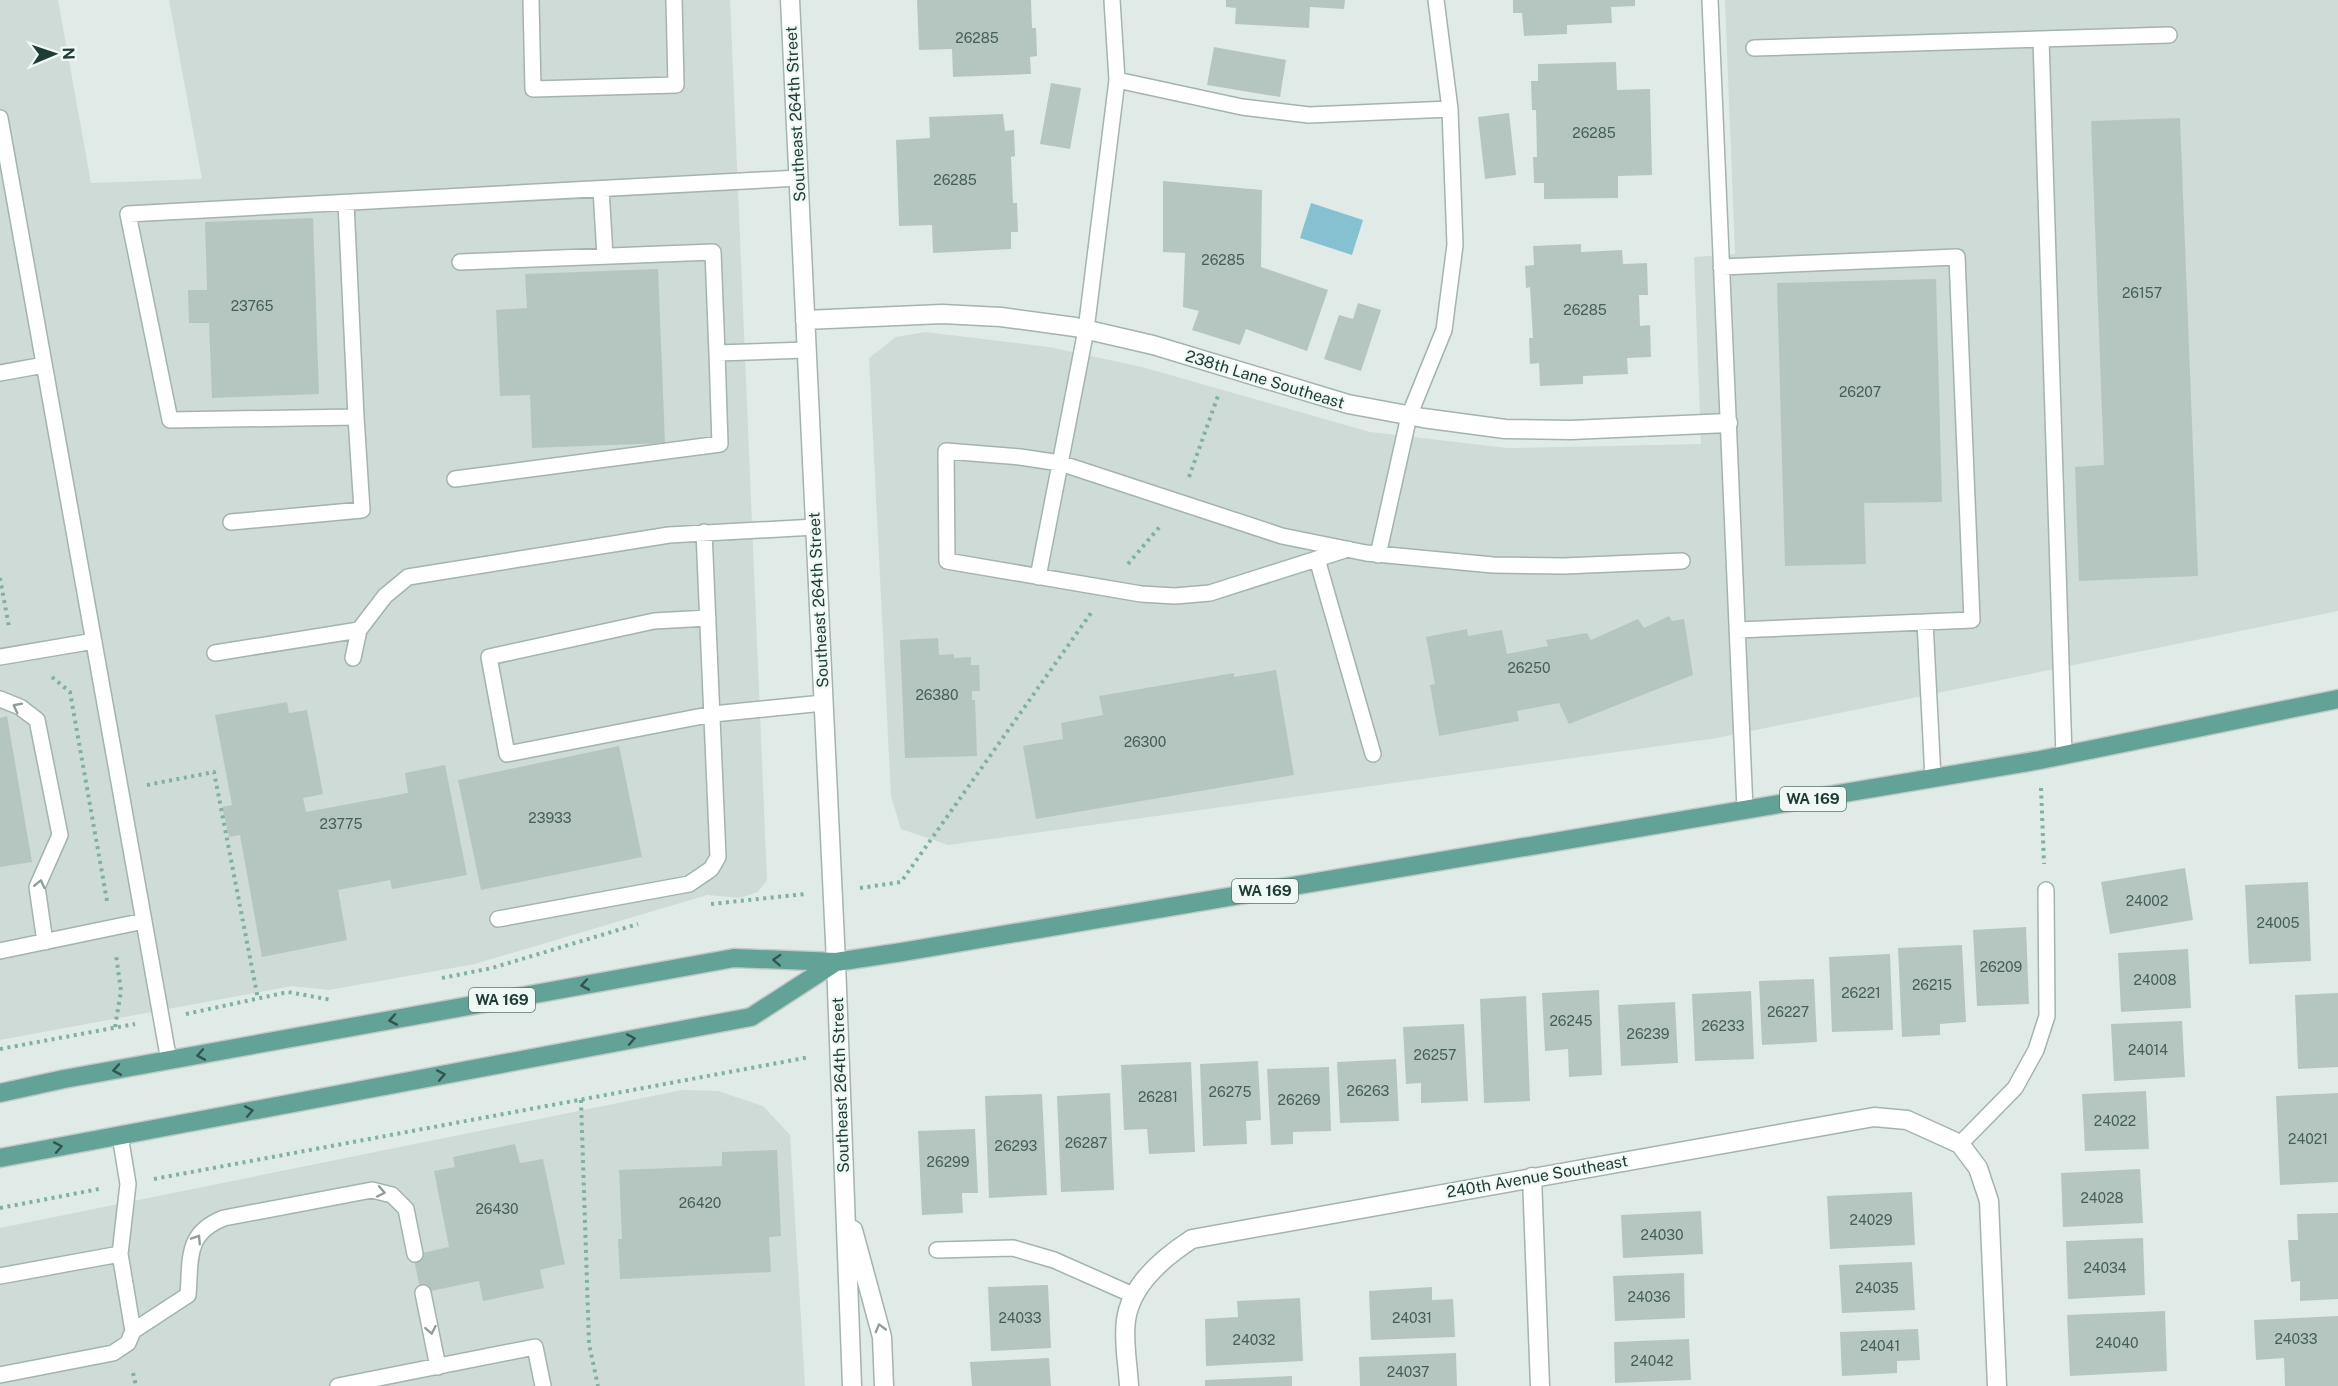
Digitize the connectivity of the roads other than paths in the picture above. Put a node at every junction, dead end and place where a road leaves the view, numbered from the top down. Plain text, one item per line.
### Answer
1 (531, 0) edge
2 (674, 0) edge
3 (790, 0) edge
4 (1112, 0) edge
5 (1436, 0) edge
6 (1710, 0) edge
7 (2169, 35) dead end
8 (2041, 39) junction
9 (1754, 48) dead end
10 (1117, 80) junction
11 (1450, 109) junction
12 (0, 118) edge
13 (799, 178) junction
14 (601, 189) junction
15 (346, 203) junction
16 (605, 256) junction
17 (460, 262) dead end
18 (1721, 267) junction
19 (805, 320) junction
20 (1086, 330) junction
21 (807, 350) junction
22 (717, 353) junction
23 (44, 365) junction
24 (0, 373) edge
25 (1409, 416) junction
26 (356, 417) junction
27 (1728, 423) junction
28 (1060, 463) junction
29 (455, 479) dead end
30 (231, 522) dead end
31 (815, 527) junction
32 (704, 532) junction
33 (1348, 549) junction
34 (1378, 555) junction
35 (1317, 559) junction
36 (1682, 561) dead end
37 (1038, 577) junction
38 (708, 618) junction
39 (1925, 622) junction
40 (359, 630) junction
41 (1737, 630) junction
42 (94, 640) junction
43 (215, 653) dead end
44 (0, 657) edge
45 (353, 658) dead end
46 (0, 699) edge
47 (2338, 699) edge
48 (823, 703) junction
49 (713, 714) junction
50 (1373, 753) dead end
51 (2064, 756) junction
52 (1933, 778) junction
53 (1745, 810) junction
54 (2046, 890) road end
55 (498, 919) dead end
56 (144, 921) junction
57 (45, 942) junction
58 (0, 951) edge
59 (836, 962) junction
60 (170, 1061) junction
61 (0, 1093) edge
62 (120, 1135) junction
63 (1960, 1144) junction
64 (0, 1158) edge
65 (1532, 1177) junction
66 (845, 1199) junction
67 (937, 1250) dead end
68 (120, 1254) junction
69 (415, 1254) dead end
70 (0, 1276) edge
71 (423, 1293) dead end
72 (1133, 1295) junction
73 (133, 1331) junction
74 (438, 1367) junction
75 (0, 1375) edge
76 (338, 1386) edge
77 (543, 1386) edge
78 (852, 1386) edge
79 (884, 1386) edge
80 (1129, 1386) edge
81 (1540, 1386) edge
82 (1997, 1386) edge

1 - 2 lane
3 - 13 street, Southeast 264th Street
4 - 10 lane
5 - 11 lane
6 - 18 lane
7 - 8 lane
8 - 9 lane
8 - 51 lane
10 - 11 lane
10 - 20 lane
11 - 25 lane
12 - 23 lane
13 - 14 lane
13 - 19 street, Southeast 264th Street
14 - 15 lane
14 - 16 lane
15 - 26 lane
15 - 26 lane
16 - 17 lane
16 - 22 lane
18 - 27 lane
18 - 39 lane
19 - 20 street, 238th Lane Southeast
19 - 21 street, Southeast 264th Street
20 - 25 street, 238th Lane Southeast
20 - 28 lane
21 - 22 lane
21 - 31 street, Southeast 264th Street
22 - 29 lane
23 - 24 lane
23 - 42 lane
25 - 27 street, 238th Lane Southeast
25 - 34 lane
26 - 30 lane
27 - 41 lane
28 - 33 lane
28 - 37 lane
28 - 37 lane
31 - 32 lane
31 - 48 street, Southeast 264th Street
32 - 38 lane
32 - 40 lane
33 - 34 lane
33 - 35 lane
34 - 36 lane
35 - 37 lane
35 - 50 lane
38 - 49 lane
38 - 49 lane
39 - 41 lane
39 - 52 lane
40 - 43 lane
40 - 45 lane
41 - 53 lane
42 - 44 lane
42 - 56 lane
57 -> 46 lane
47 - 51 main road, WA 169
48 - 49 lane
48 - 59 street, Southeast 264th Street
49 - 55 lane
51 - 52 main road, WA 169
52 - 53 main road, WA 169
53 - 59 main road, WA 169
54 - 63 lane
56 - 57 lane
56 - 60 lane
57 - 58 lane
59 -> 60 main road, WA 169
62 -> 59 main road, WA 169
59 - 66 street, Southeast 264th Street
60 -> 61 main road, WA 169
64 -> 62 main road, WA 169
62 - 68 lane
63 - 65 street, 240th Avenue Southeast
63 - 82 street
65 - 72 street, 240th Avenue Southeast
65 - 81 street
66 - 78 street, Southeast 264th Street
79 -> 66 street, Southeast 264th Street
67 - 72 lane
68 - 70 lane
68 - 73 lane
73 -> 69 lane
71 -> 74 lane
72 - 80 street
73 - 75 lane
74 - 76 lane
74 - 77 lane

